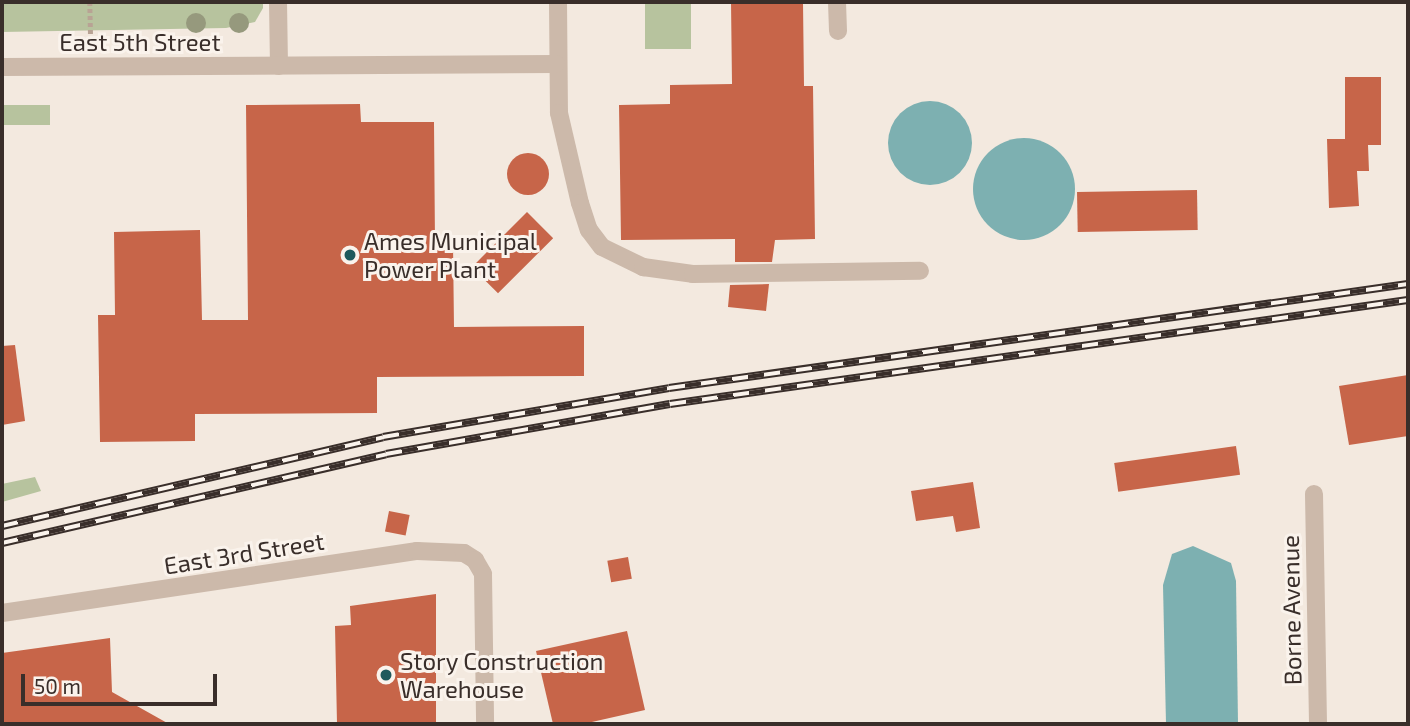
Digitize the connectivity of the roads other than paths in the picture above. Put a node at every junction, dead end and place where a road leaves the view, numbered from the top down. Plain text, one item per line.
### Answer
1 (278, 2) edge
2 (558, 2) edge
3 (837, 2) edge
4 (838, 31) dead end
5 (556, 64) junction
6 (279, 65) junction
7 (2, 67) edge
8 (920, 271) dead end
9 (1314, 494) dead end
10 (2, 613) edge
11 (485, 724) edge
12 (1318, 724) edge

1 - 6 street
2 - 5 street
3 - 4 street
5 - 6 street, East 5th Street
5 - 8 street
6 - 7 street, East 5th Street
9 - 12 street, Borne Avenue
10 - 11 street, East 3rd Street

